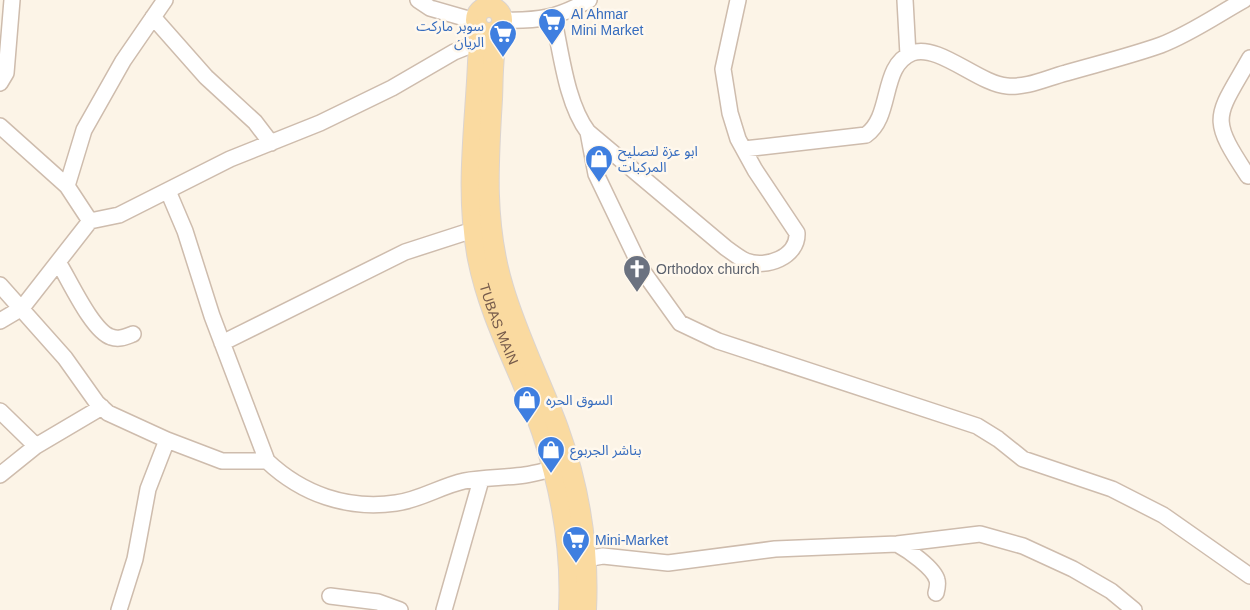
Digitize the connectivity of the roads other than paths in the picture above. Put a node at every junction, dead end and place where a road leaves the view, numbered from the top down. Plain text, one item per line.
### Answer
1 (12, 0) edge
2 (165, 0) edge
3 (418, 0) edge
4 (589, 0) edge
5 (738, 0) edge
6 (905, 0) edge
7 (1244, 0) edge
8 (554, 16) junction
9 (153, 17) junction
10 (488, 18) edge
11 (908, 55) junction
12 (1250, 58) edge
13 (0, 82) edge
14 (0, 126) edge
15 (588, 132) junction
16 (271, 143) junction
17 (744, 149) junction
18 (1248, 176) dead end
19 (67, 186) junction
20 (168, 191) junction
21 (90, 221) junction
22 (473, 230) junction
23 (58, 262) junction
24 (0, 285) edge
25 (22, 308) junction
26 (0, 321) edge
27 (133, 334) dead end
28 (222, 343) junction
29 (102, 407) junction
30 (0, 411) edge
31 (167, 440) junction
32 (36, 446) junction
33 (267, 461) junction
34 (561, 467) junction
35 (0, 475) edge
36 (481, 480) junction
37 (897, 544) junction
38 (586, 559) junction
39 (1250, 576) edge
40 (936, 593) dead end
41 (330, 596) dead end
42 (119, 610) edge
43 (400, 610) edge
44 (444, 610) edge
45 (569, 610) edge
46 (586, 610) edge
47 (1134, 610) edge

1 - 13 street
2 - 9 street
3 - 10 street
4 - 8 street
5 - 17 street
6 - 11 street
7 - 11 street
8 - 10 street
8 - 15 street
9 - 16 street
9 - 19 street
10 - 16 street
10 - 22 main road, TUBAS MAIN
10 - 34 main road, TUBAS MAIN
11 - 17 street
12 - 18 street
14 - 19 street
15 - 17 street
15 - 39 street
16 - 20 street
19 - 21 street
20 - 21 street
20 - 28 street
21 - 23 street
22 - 28 street
22 - 34 main road, TUBAS MAIN
23 - 25 street
23 - 27 street
24 - 25 street
25 - 26 street
25 - 29 street
28 - 33 street
29 - 31 street
29 - 32 street
30 - 32 street
31 - 33 street
31 - 42 street
32 - 35 street
33 - 36 street
34 - 36 street
34 - 38 main road, TUBAS MAIN
34 - 45 main road, TUBAS MAIN
36 - 44 street
37 - 38 street
37 - 40 street
37 - 47 street
38 - 46 main road, TUBAS MAIN
41 - 43 street

